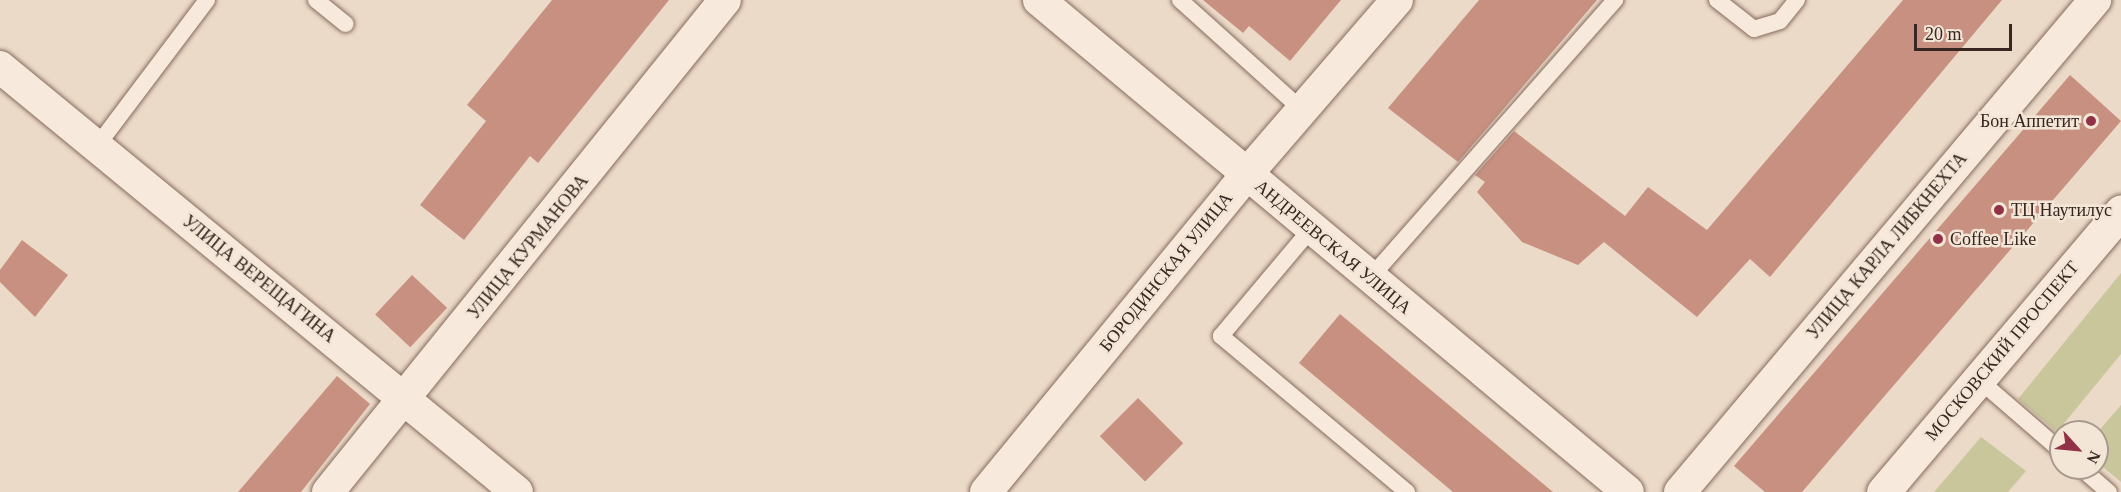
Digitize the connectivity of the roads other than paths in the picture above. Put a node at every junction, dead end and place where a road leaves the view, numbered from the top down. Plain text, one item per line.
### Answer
1 (207, 0) edge
2 (316, 0) edge
3 (726, 0) edge
4 (1040, 0) edge
5 (1180, 0) edge
6 (1398, 0) edge
7 (1615, 0) edge
8 (1717, 0) edge
9 (1797, 0) edge
10 (2095, 0) edge
11 (346, 24) dead end
12 (0, 67) edge
13 (1302, 110) junction
14 (97, 146) junction
15 (1246, 175) junction
16 (2121, 211) edge
17 (1311, 229) junction
18 (1370, 278) junction
19 (1978, 380) junction
20 (406, 399) junction
21 (2049, 441) edge
22 (2095, 480) edge
23 (328, 492) edge
24 (517, 492) edge
25 (986, 492) edge
26 (1407, 492) edge
27 (1628, 492) edge
28 (1680, 492) edge
29 (1883, 492) edge
30 (2109, 492) edge

1 - 14 lane
2 - 11 lane
3 - 20 street, УЛИЦА КУРМАНОВА
4 - 15 street, АНДРЕЕВСКАЯ УЛИЦА
5 - 13 lane
6 - 13 street, БОРОДИНСКАЯ УЛИЦА
7 - 18 lane
8 - 9 lane
10 - 28 street, УЛИЦА КАРЛА ЛИБКНЕХТА
12 - 14 street, УЛИЦА ВЕРЕЩАГИНА
13 - 15 street, БОРОДИНСКАЯ УЛИЦА
14 - 20 street, УЛИЦА ВЕРЕЩАГИНА
15 - 17 street, АНДРЕЕВСКАЯ УЛИЦА
15 - 25 street, БОРОДИНСКАЯ УЛИЦА
16 - 19 street, МОСКОВСКИЙ ПРОСПЕКТ
17 - 18 street, АНДРЕЕВСКАЯ УЛИЦА
17 - 26 lane
18 - 27 street, АНДРЕЕВСКАЯ УЛИЦА
19 - 21 lane
19 - 29 street, МОСКОВСКИЙ ПРОСПЕКТ
20 - 23 street, УЛИЦА КУРМАНОВА
20 - 24 street, УЛИЦА ВЕРЕЩАГИНА
22 - 30 lane

